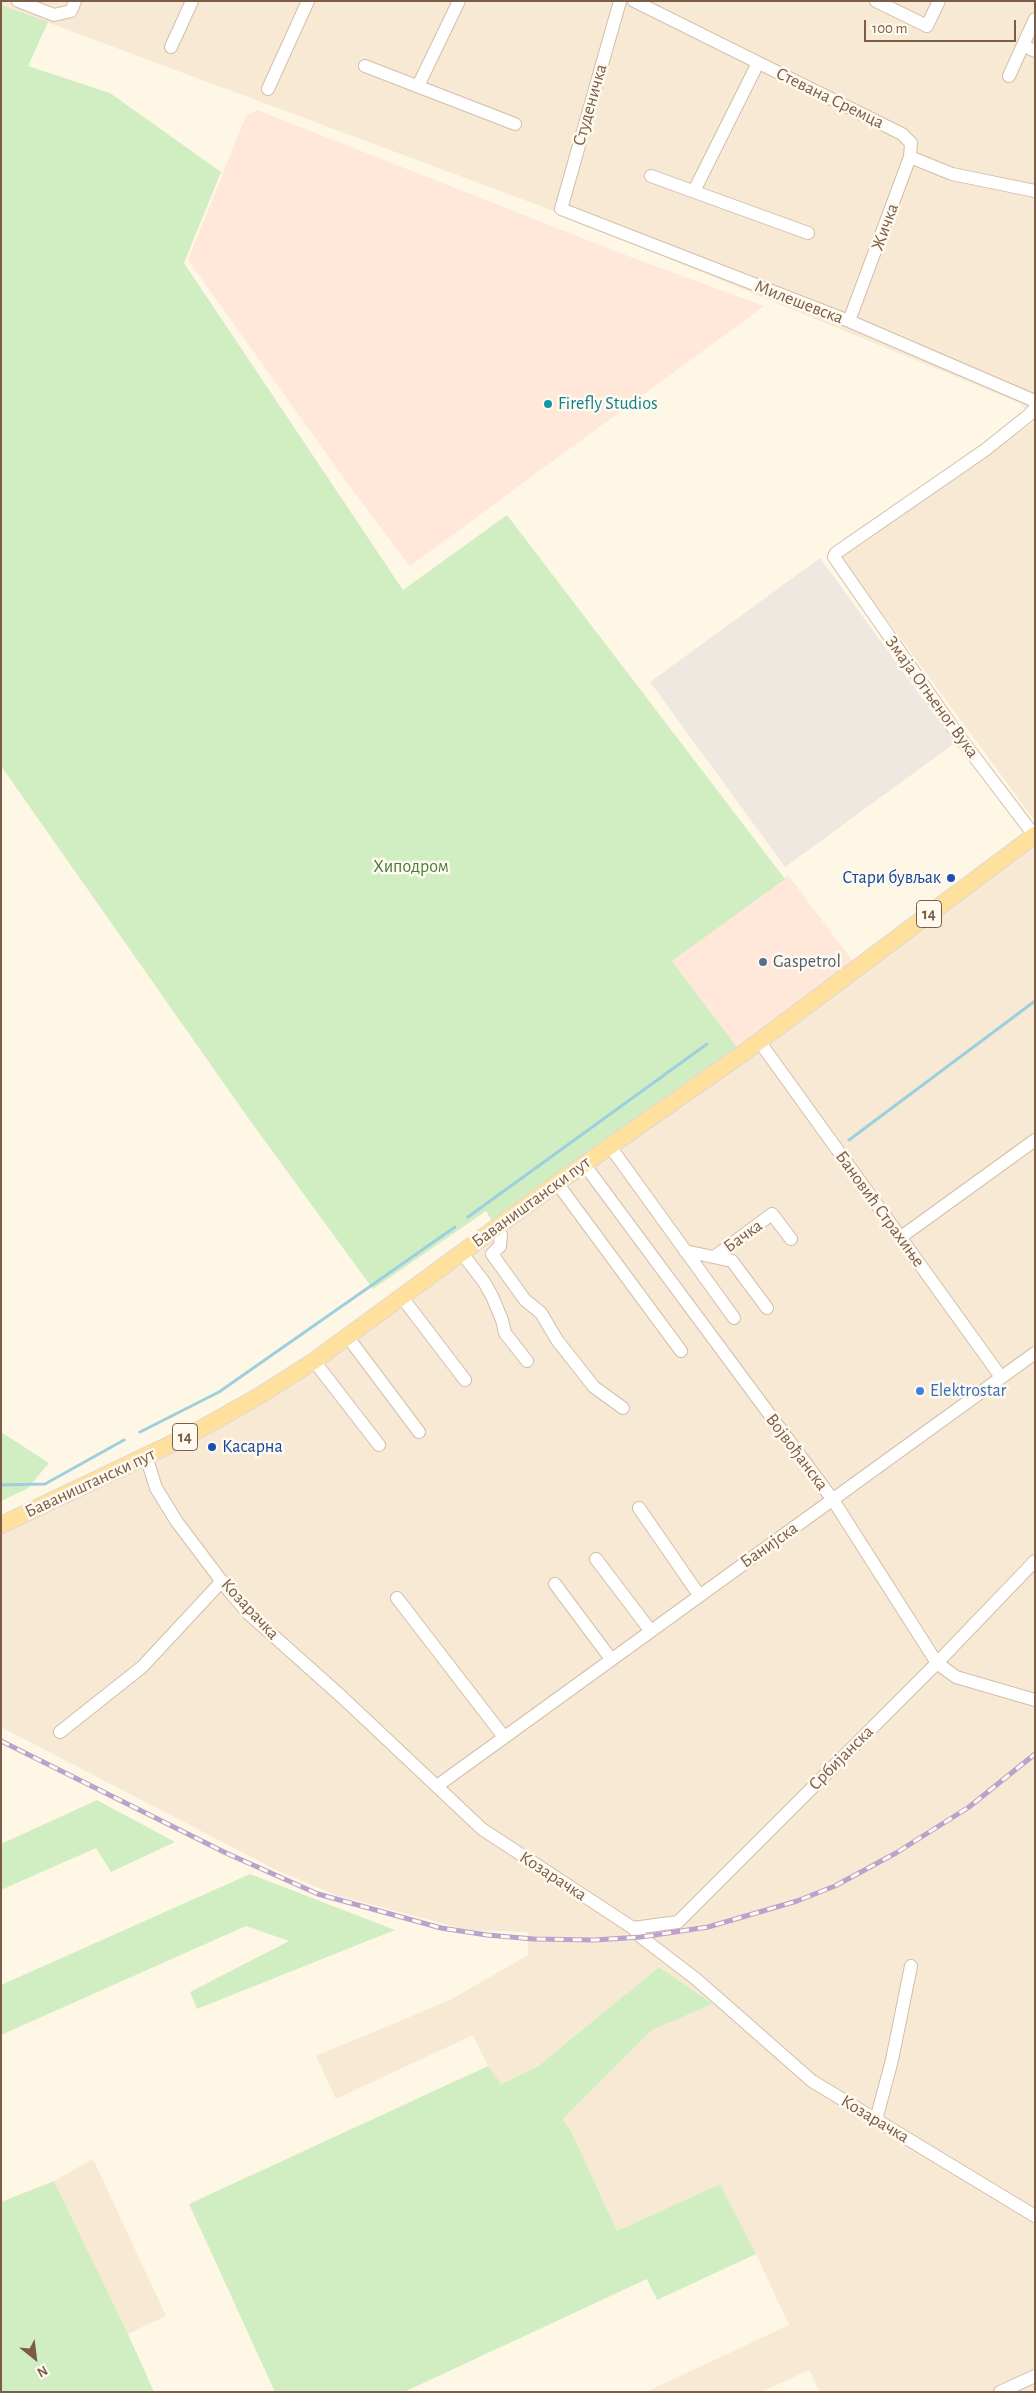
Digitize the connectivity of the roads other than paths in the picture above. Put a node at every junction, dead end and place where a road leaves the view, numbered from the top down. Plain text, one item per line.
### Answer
1 (18, 1) edge
2 (192, 1) edge
3 (308, 1) edge
4 (458, 1) edge
5 (620, 1) edge
6 (876, 1) edge
7 (939, 1) edge
8 (642, 3) edge
9 (73, 6) edge
10 (1035, 19) edge
11 (1023, 45) junction
12 (171, 47) dead end
13 (1035, 50) edge
14 (758, 63) junction
15 (365, 66) dead end
16 (1009, 76) dead end
17 (418, 86) junction
18 (268, 89) dead end
19 (515, 124) dead end
20 (910, 157) junction
21 (651, 176) dead end
22 (694, 191) junction
23 (1035, 191) edge
24 (561, 209) joint
25 (808, 233) dead end
26 (849, 321) junction
27 (1035, 401) edge
28 (1035, 408) edge
29 (1034, 835) edge
30 (759, 1041) junction
31 (1035, 1140) edge
32 (610, 1145) junction
33 (584, 1164) junction
34 (557, 1183) junction
35 (496, 1228) junction
36 (901, 1237) junction
37 (791, 1239) dead end
38 (686, 1251) junction
39 (461, 1252) junction
40 (714, 1257) junction
41 (401, 1296) junction
42 (767, 1308) dead end
43 (734, 1318) dead end
44 (347, 1336) junction
45 (681, 1351) dead end
46 (1035, 1353) edge
47 (314, 1361) junction
48 (527, 1361) dead end
49 (1001, 1377) junction
50 (465, 1380) dead end
51 (623, 1408) dead end
52 (419, 1432) dead end
53 (379, 1445) dead end
54 (146, 1456) junction
55 (833, 1500) junction
56 (638, 1508) dead end
57 (1, 1525) edge
58 (596, 1559) dead end
59 (1035, 1561) edge
60 (222, 1581) junction
61 (555, 1584) dead end
62 (699, 1595) junction
63 (397, 1598) dead end
64 (650, 1630) junction
65 (611, 1659) junction
66 (937, 1663) junction
67 (1035, 1700) edge
68 (60, 1732) dead end
69 (504, 1737) junction
70 (437, 1786) junction
71 (633, 1928) junction
72 (911, 1966) dead end
73 (876, 2120) junction
74 (1035, 2216) edge
75 (1035, 2376) edge
76 (1000, 2392) edge

1 - 9 street
2 - 12 street
3 - 18 street
4 - 17 street
5 - 24 street, Студеничка
6 - 7 street
8 - 14 street, Стевана Сремца
10 - 11 street
11 - 13 street
11 - 16 street
14 - 20 street, Стевана Сремца
14 - 22 street, Стевана Сремца
15 - 17 street
17 - 19 street
20 - 23 street
20 - 26 street, Жичка
21 - 22 street
22 - 25 street
24 - 26 street, Милешевска
26 - 27 street, Милешевска
28 - 29 street, Змаја Огњеног Вука
29 - 30 main road, Баваништански пут / 14
30 - 32 main road, Баваништански пут / 14
30 - 36 street, Бановић Страхиње
31 - 36 street
32 - 33 main road, Баваништански пут / 14
32 - 38 street
33 - 34 main road, Баваништански пут / 14
33 - 55 street, Војвођанска
34 - 35 main road, Баваништански пут / 14
34 - 45 street
35 - 39 main road, Баваништански пут / 14
35 - 51 street
36 - 49 street, Бановић Страхиње
37 - 40 street, Бачка
38 - 40 street
38 - 43 street
39 - 41 main road, Баваништански пут / 14
39 - 48 street
40 - 42 street
41 - 44 main road, Баваништански пут / 14
41 - 50 street
44 - 47 main road, Баваништански пут / 14
44 - 52 street
46 - 49 street, Банијска
47 - 53 street
47 - 54 main road, Баваништански пут / 14
49 - 55 street, Банијска
54 - 57 main road, Баваништански пут / 14
54 - 60 street, Козарачка
55 - 62 street, Банијска
55 - 66 street, Војвођанска
56 - 62 street
58 - 64 street
59 - 66 street, Србијанска
60 - 68 street
60 - 70 street, Козарачка
61 - 65 street
62 - 64 street, Банијска
63 - 69 street
64 - 65 street, Банијска
65 - 69 street, Банијска
66 - 67 street, Војвођанска
66 - 71 street, Србијанска
69 - 70 street, Банијска
70 - 71 street, Козарачка
71 - 73 street, Козарачка
72 - 73 street
73 - 74 street, Козарачка
75 - 76 street

